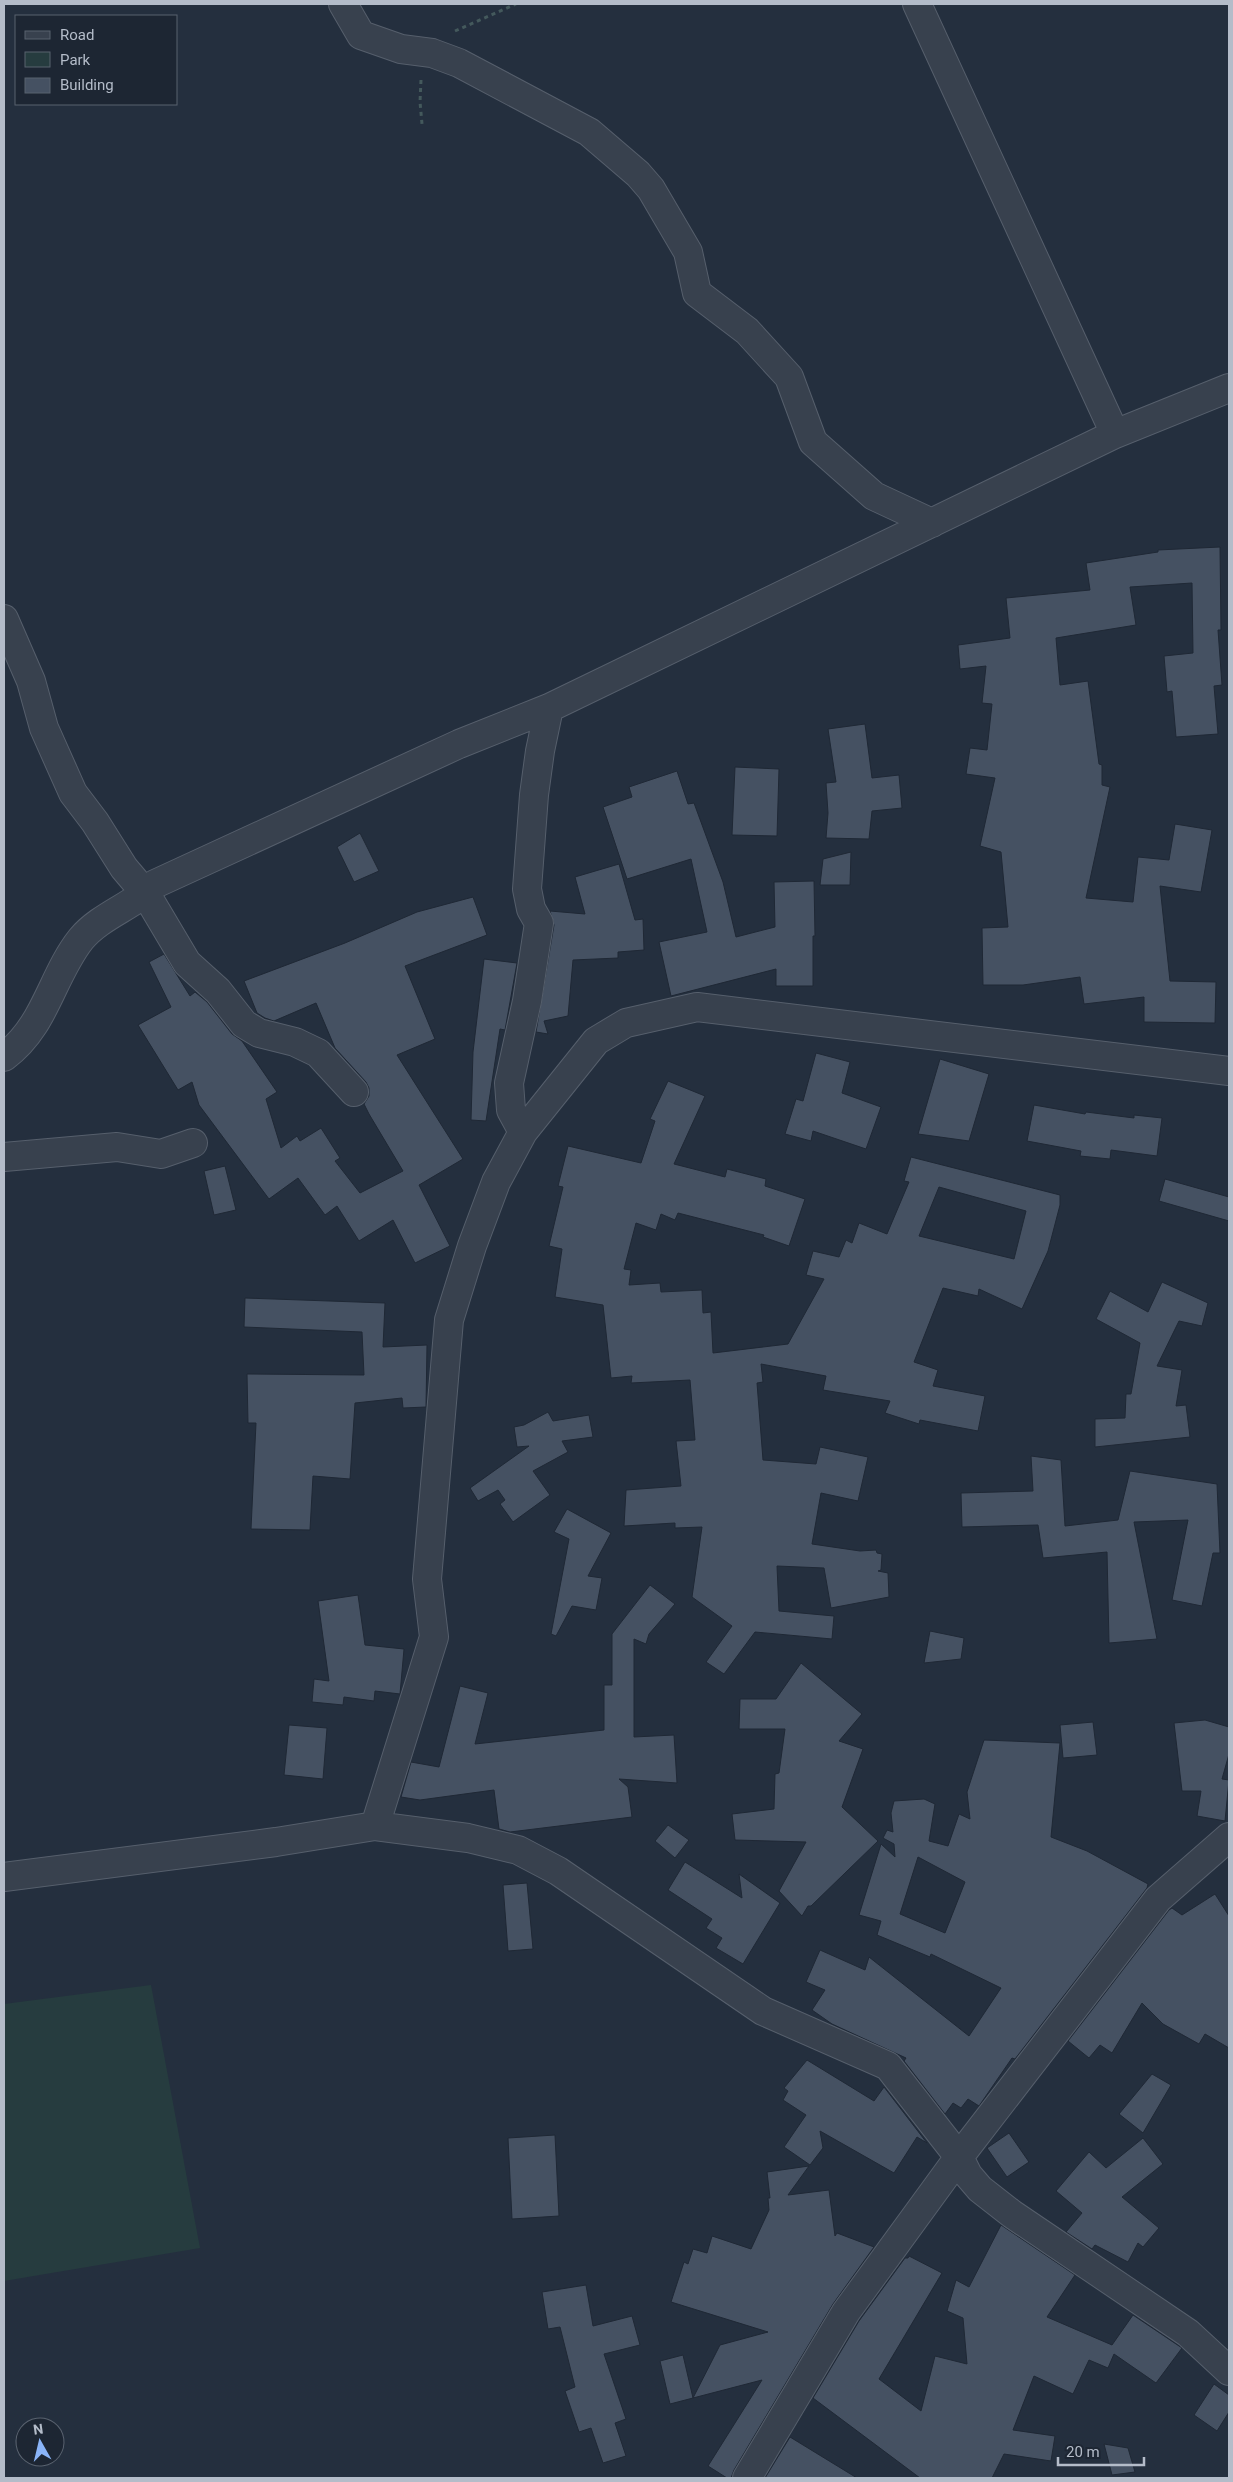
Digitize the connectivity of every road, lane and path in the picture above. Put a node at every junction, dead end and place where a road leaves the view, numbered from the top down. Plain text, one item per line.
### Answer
1 (343, 4) edge
2 (918, 4) edge
3 (1229, 388) edge
4 (1115, 434) junction
5 (932, 523) junction
6 (4, 619) edge
7 (549, 708) junction
8 (146, 894) junction
9 (4, 1057) edge
10 (1229, 1071) edge
11 (354, 1092) dead end
12 (523, 1132) junction
13 (193, 1143) dead end
14 (4, 1157) edge
15 (375, 1826) junction
16 (1229, 1837) edge
17 (4, 1877) edge
18 (958, 2157) junction
19 (1229, 2371) edge
20 (747, 2478) edge

1 - 5 street
2 - 4 street
3 - 4 street
4 - 5 street
5 - 7 street
6 - 8 street
7 - 8 street
7 - 12 street
8 - 9 street
8 - 11 street
10 - 12 street
12 - 15 street
13 - 14 street
15 - 17 street
15 - 18 street
16 - 18 street
18 - 19 street
18 - 20 street

